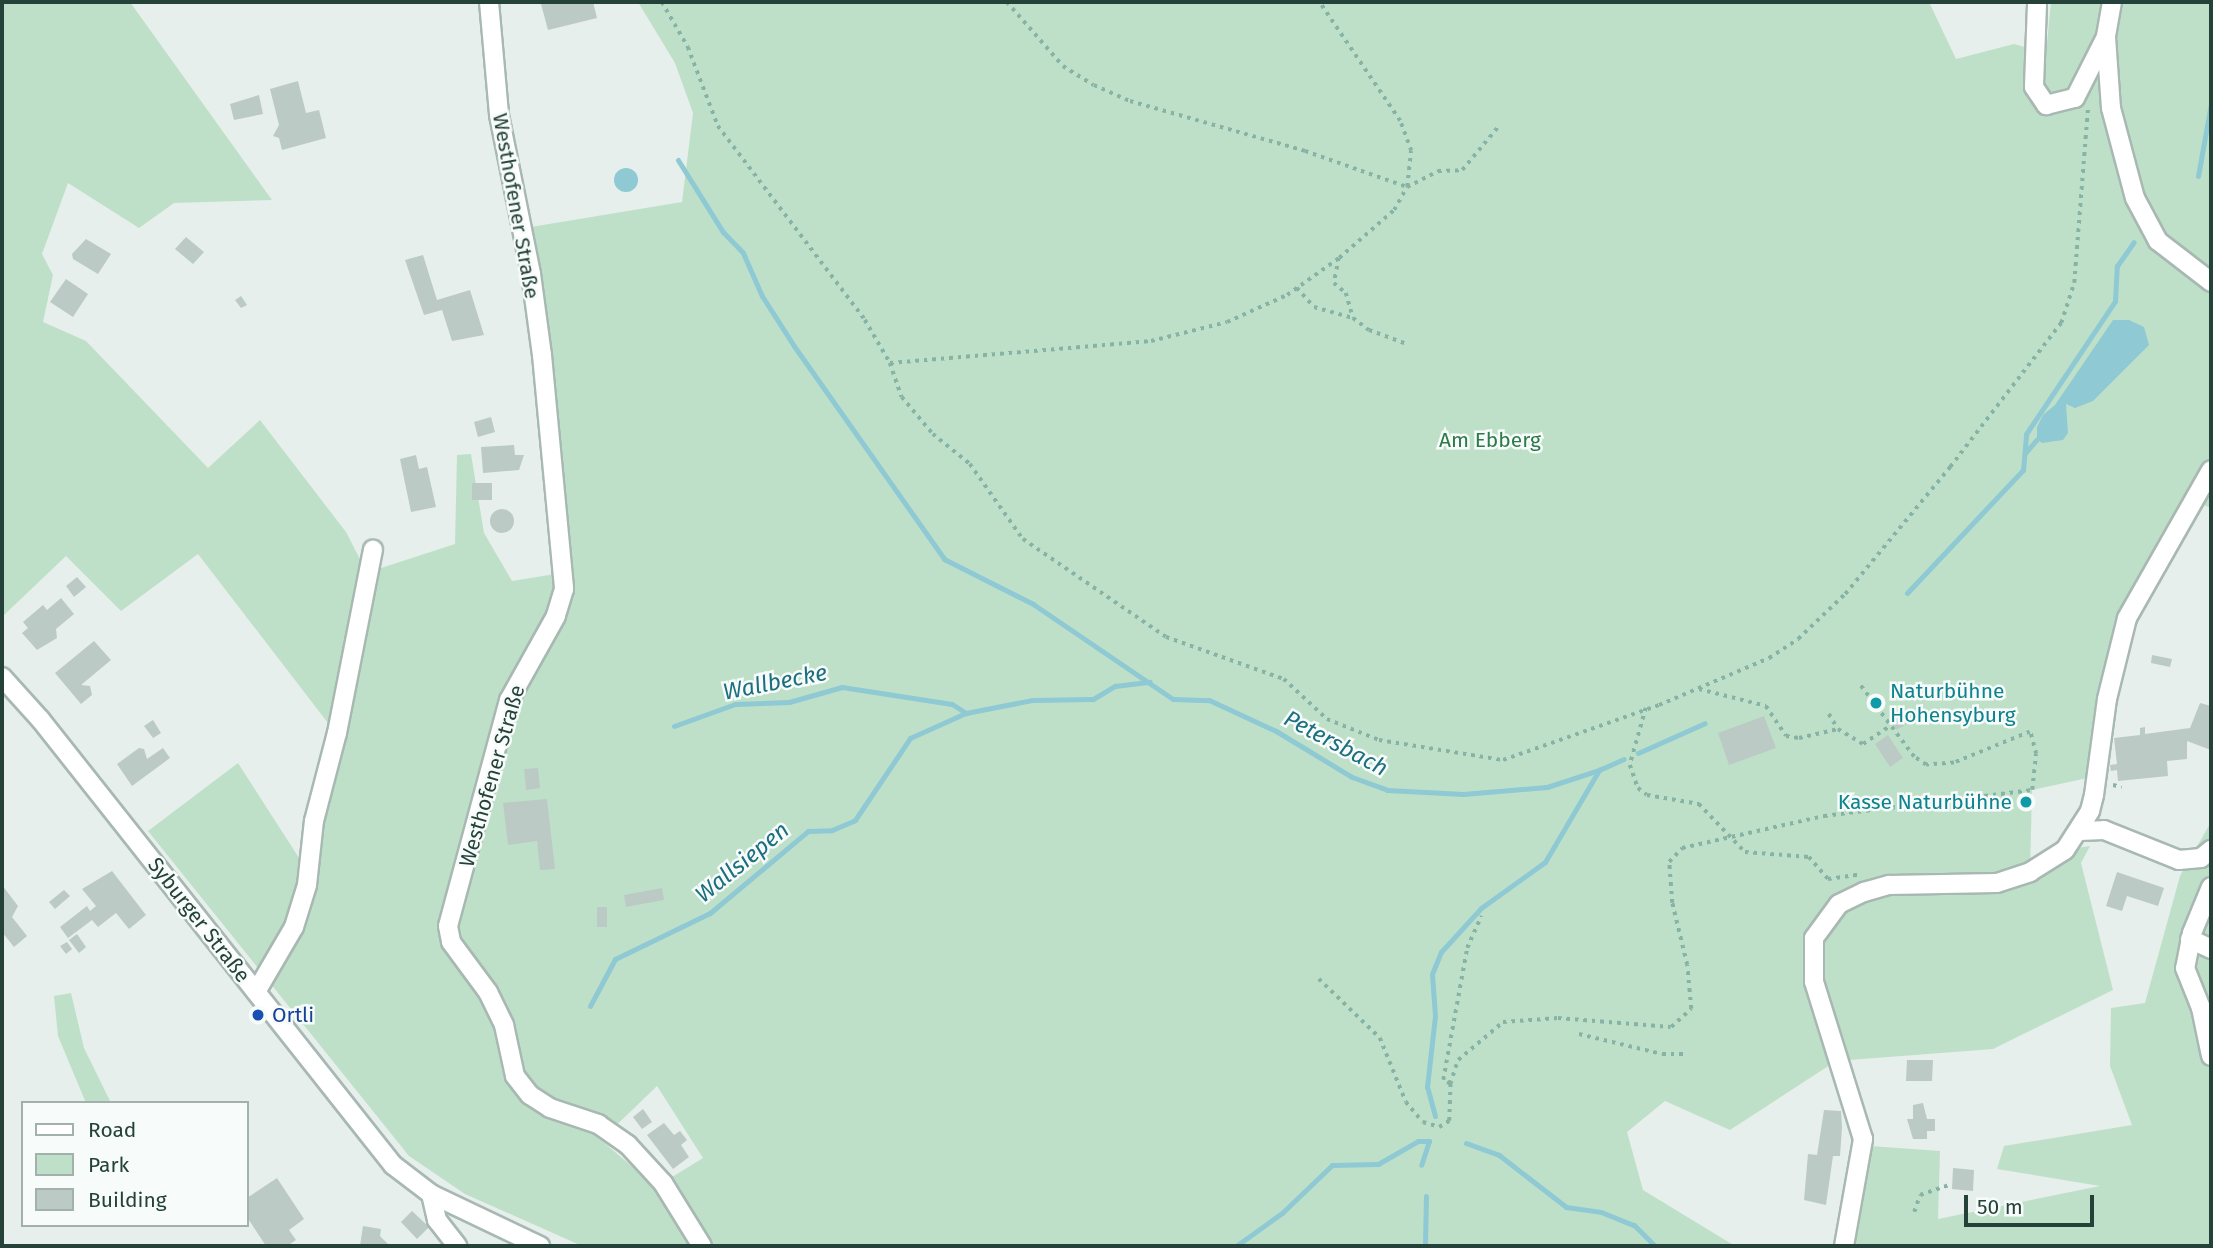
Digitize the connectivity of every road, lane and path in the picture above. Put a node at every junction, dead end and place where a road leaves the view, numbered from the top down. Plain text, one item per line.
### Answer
1 (489, 2) edge
2 (662, 2) edge
3 (1007, 2) edge
4 (1320, 2) edge
5 (2112, 2) edge
6 (2037, 4) dead end
7 (2106, 37) junction
8 (2089, 104) dead end
9 (1498, 127) dead end
10 (1407, 187) junction
11 (1339, 258) junction
12 (2211, 282) edge
13 (1297, 288) junction
14 (1353, 317) junction
15 (1407, 344) dead end
16 (890, 363) junction
17 (2211, 470) edge
18 (373, 550) dead end
19 (2, 677) edge
20 (1860, 685) dead end
21 (1698, 689) junction
22 (1646, 708) junction
23 (1829, 714) dead end
24 (1890, 726) junction
25 (1838, 729) junction
26 (2079, 831) junction
27 (1732, 839) junction
28 (2211, 850) edge
29 (1862, 874) dead end
30 (2211, 887) edge
31 (1481, 916) dead end
32 (2190, 939) junction
33 (2211, 949) edge
34 (1319, 979) dead end
35 (2192, 985) junction
36 (2211, 987) edge
37 (256, 992) junction
38 (2208, 1023) edge
39 (1579, 1034) dead end
40 (1686, 1054) dead end
41 (2211, 1056) edge
42 (1450, 1084) junction
43 (1949, 1185) dead end
44 (430, 1194) junction
45 (1914, 1212) dead end
46 (457, 1246) edge
47 (540, 1246) edge
48 (702, 1246) edge
49 (1844, 1246) edge

1 - 48 street, Westhofener Straße
2 - 16 path
3 - 10 path
4 - 10 path
5 - 7 street
6 - 7 street
7 - 12 street
8 - 21 path
9 - 10 path
10 - 11 path
11 - 13 path
11 - 14 path
13 - 14 path
13 - 16 path
14 - 15 path
16 - 22 path
17 - 26 street
18 - 37 street
19 - 37 street, Syburger Straße
20 - 24 path
21 - 22 path
21 - 25 path
22 - 27 path
23 - 25 path
24 - 25 path
24 - 27 path
26 - 28 street
26 - 49 street
27 - 29 path
27 - 42 path
30 - 32 street
31 - 42 path
32 - 33 street
32 - 35 street
34 - 42 path
35 - 36 street
35 - 38 street
37 - 44 street, Syburger Straße
38 - 41 street
39 - 40 path
43 - 45 path
44 - 46 street
44 - 47 street, Syburger Straße

